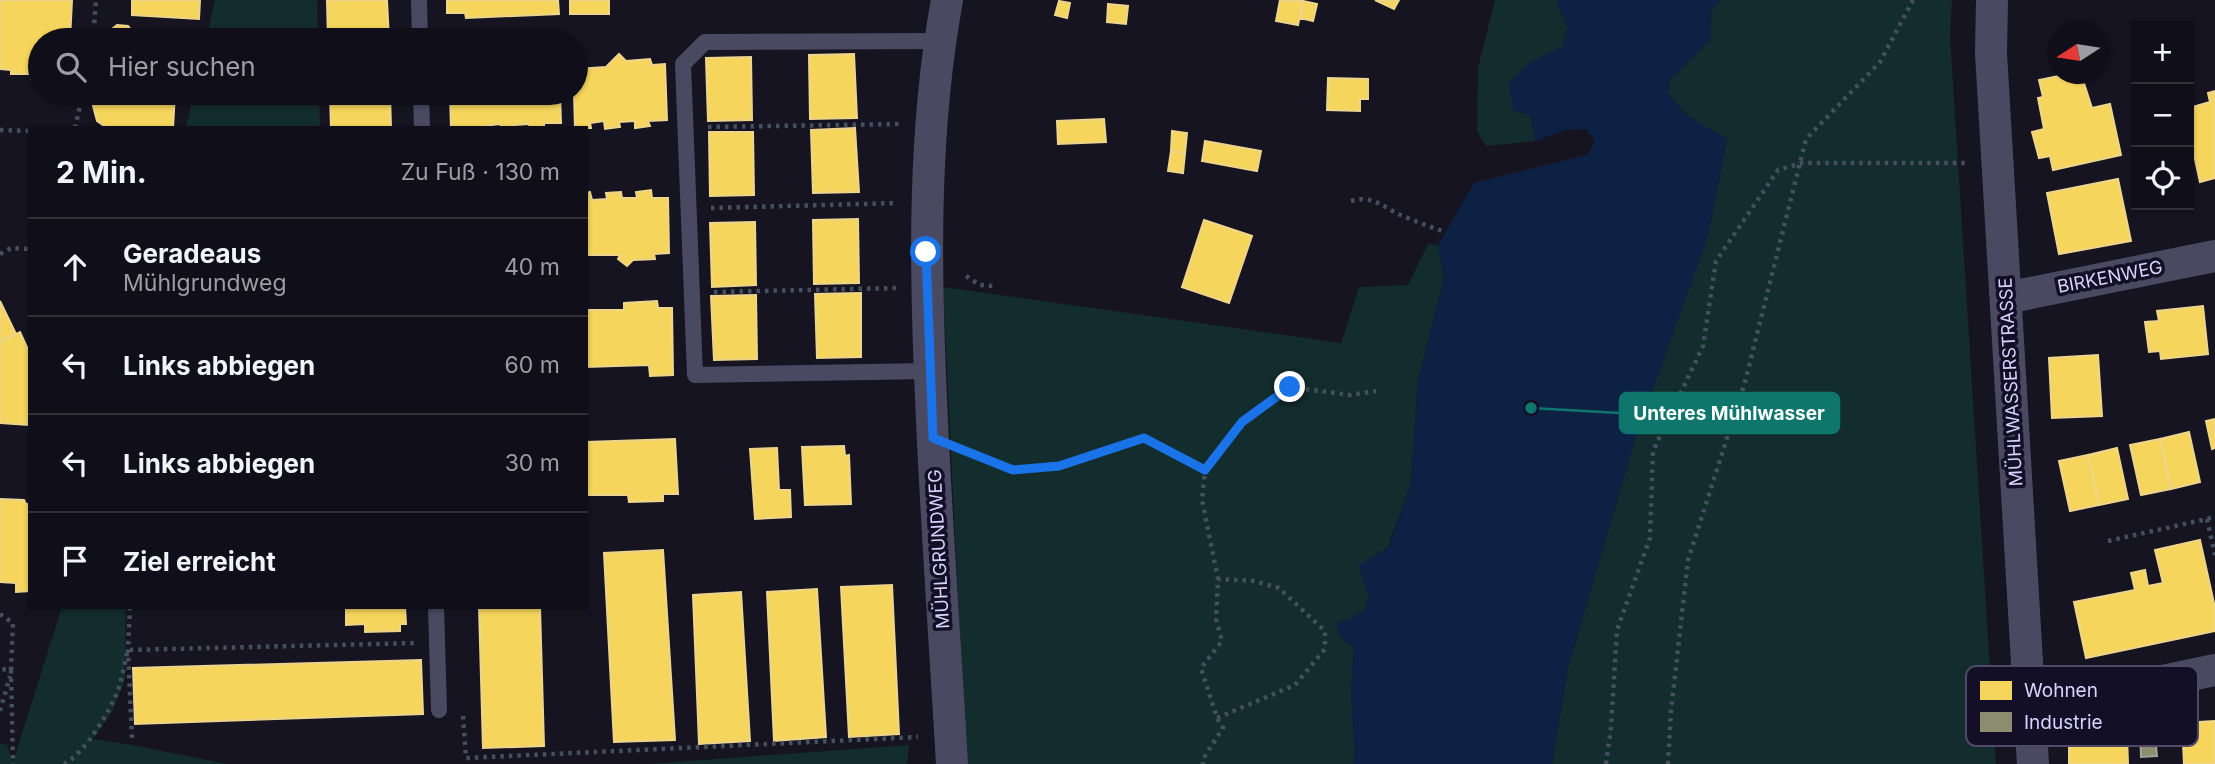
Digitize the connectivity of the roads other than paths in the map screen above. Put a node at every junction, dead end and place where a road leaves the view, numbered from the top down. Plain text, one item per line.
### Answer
1 (419, 0) edge
2 (947, 0) edge
3 (1992, 0) edge
4 (420, 28) edge
5 (939, 41) junction
6 (421, 105) edge
7 (422, 126) edge
8 (2215, 256) edge
9 (2006, 298) junction
10 (930, 371) junction
11 (436, 609) edge
12 (2027, 666) edge
13 (439, 710) road end
14 (2032, 746) edge
15 (952, 764) edge
16 (2033, 764) edge

1 - 4 lane
2 - 5 street, MÜHLGRUNDWEG
3 - 9 street, MÜHLWASSERSTRASSE
5 - 10 street, MÜHLGRUNDWEG
5 - 10 lane
6 - 7 lane
8 - 9 street, BIRKENWEG
9 - 12 street, MÜHLWASSERSTRASSE
10 - 15 street, MÜHLGRUNDWEG
11 - 13 lane
14 - 16 street, MÜHLWASSERSTRASSE

